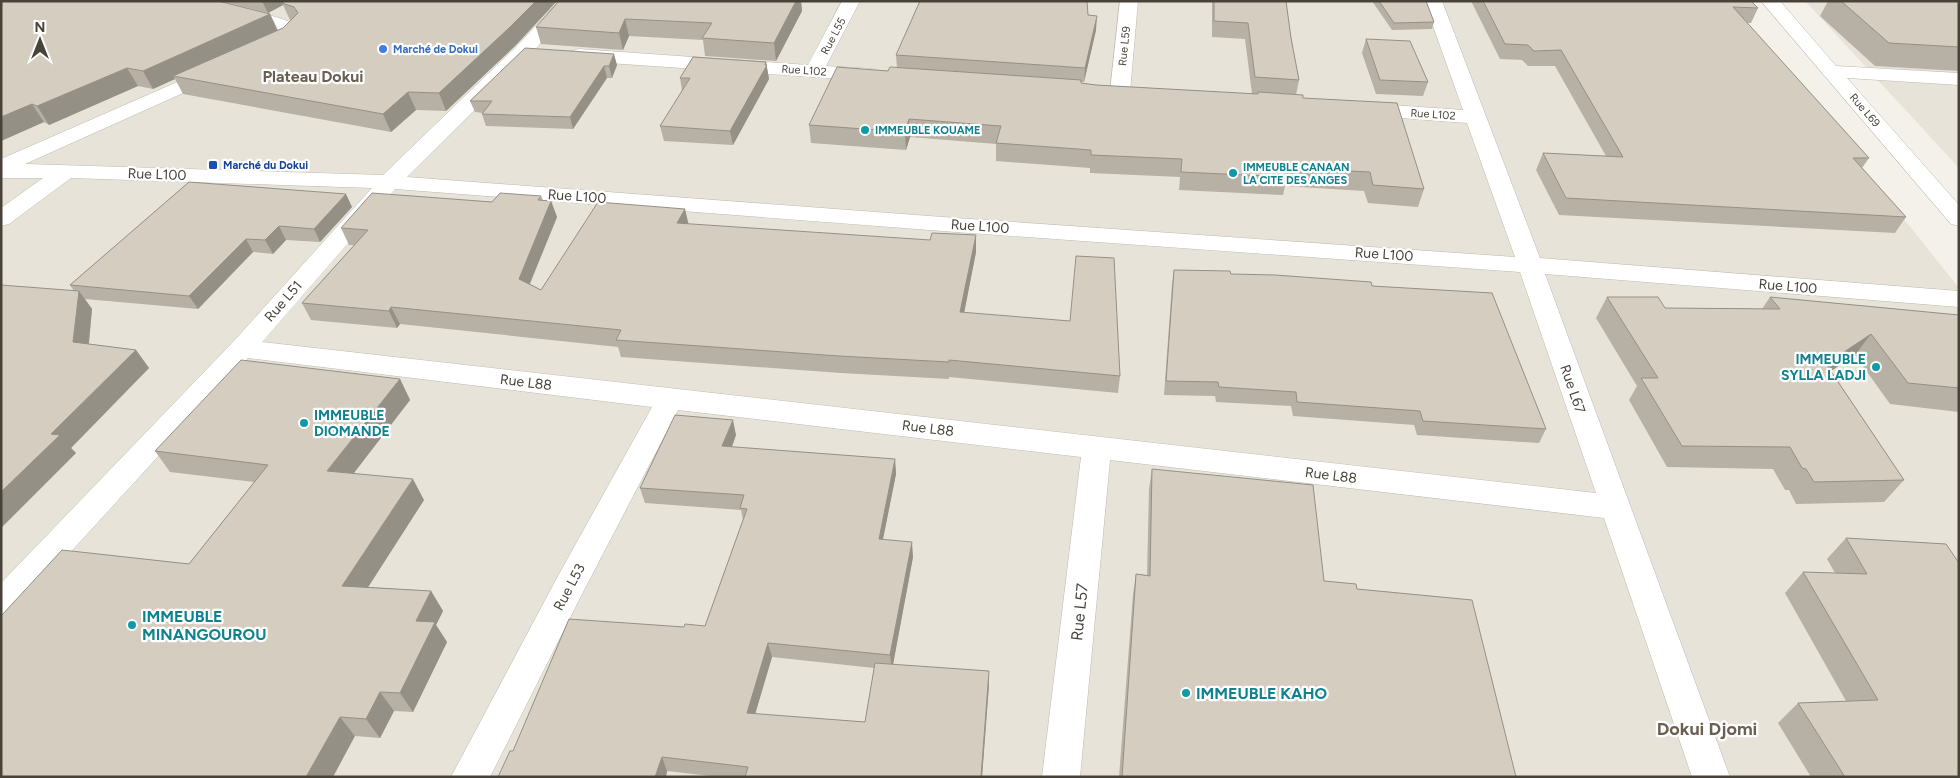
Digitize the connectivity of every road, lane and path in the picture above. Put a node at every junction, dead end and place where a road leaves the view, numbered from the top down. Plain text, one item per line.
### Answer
1 (188, 1) edge
2 (570, 1) edge
3 (851, 1) edge
4 (1128, 1) edge
5 (1433, 1) edge
6 (1770, 1) edge
7 (542, 52) junction
8 (256, 53) edge
9 (228, 65) edge
10 (814, 71) junction
11 (1832, 72) junction
12 (893, 76) edge
13 (1959, 79) edge
14 (1100, 90) edge
15 (1120, 92) junction
16 (1139, 93) edge
17 (1346, 108) edge
18 (1475, 117) junction
19 (1, 167) edge
20 (1, 171) edge
21 (66, 171) junction
22 (389, 182) junction
23 (1, 219) edge
24 (1959, 219) edge
25 (1530, 265) junction
26 (1959, 299) edge
27 (242, 348) junction
28 (670, 399) junction
29 (1097, 448) junction
30 (1614, 507) junction
31 (1, 606) edge
32 (470, 777) edge
33 (1061, 777) edge
34 (1711, 777) edge

1 - 8 street
2 - 7 street, Rue L51
3 - 10 street, Rue L55
4 - 15 street, Rue L59
5 - 18 street, Rue L67
6 - 11 street, Rue L69
7 - 10 street, Rue L102
7 - 22 street, Rue L51
9 - 19 street
10 - 12 street, Rue L102
11 - 13 street
11 - 24 street, Rue L69
14 - 15 street
15 - 16 street
17 - 18 street, Rue L102
18 - 25 street, Rue L67
20 - 21 street, Rue L100
21 - 22 street, Rue L100
21 - 23 street
22 - 25 street, Rue L100
22 - 27 street, Rue L51
25 - 26 street, Rue L100
25 - 30 street, Rue L67
27 - 28 street, Rue L88
27 - 31 street, Rue L51
28 - 29 street, Rue L88
28 - 32 street, Rue L53
29 - 30 street, Rue L88
29 - 33 street, Rue L57
30 - 34 street, Rue L67

